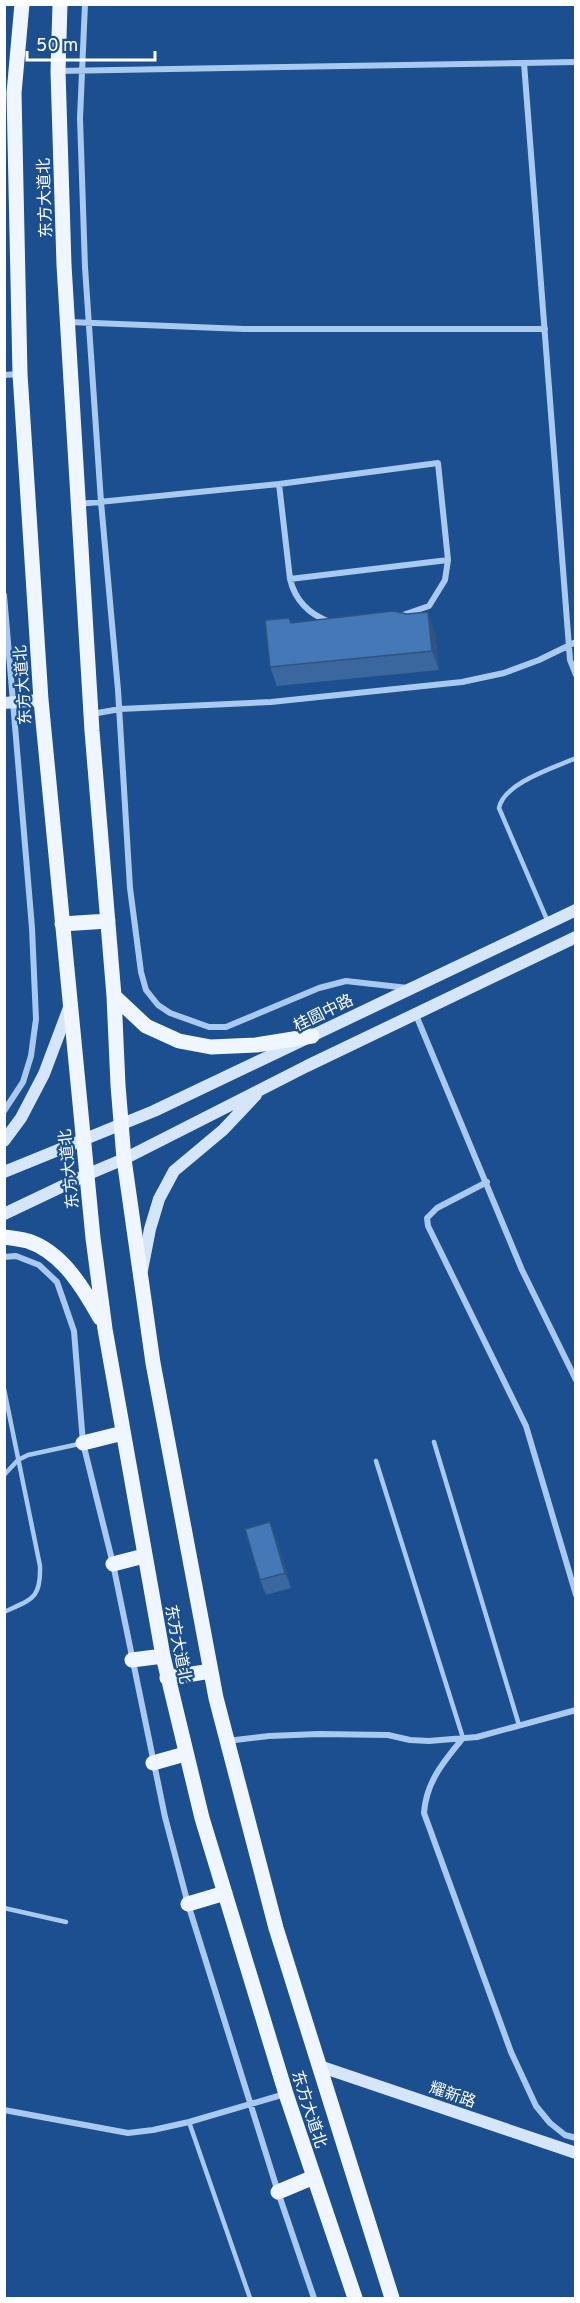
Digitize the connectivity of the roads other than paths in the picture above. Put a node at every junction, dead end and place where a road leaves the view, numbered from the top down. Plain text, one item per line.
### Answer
1 (22, 4) edge
2 (60, 4) edge
3 (85, 4) edge
4 (576, 62) edge
5 (524, 63) junction
6 (81, 70) junction
7 (58, 71) junction
8 (9, 121) edge
9 (67, 322) junction
10 (89, 323) junction
11 (545, 329) junction
12 (21, 374) junction
13 (4, 375) edge
14 (279, 484) junction
15 (101, 502) junction
16 (78, 504) junction
17 (448, 560) junction
18 (290, 579) junction
19 (4, 595) edge
20 (399, 616) edge
21 (334, 624) edge
22 (573, 643) edge
23 (576, 675) edge
24 (41, 700) junction
25 (9, 702) edge
26 (120, 709) junction
27 (91, 714) junction
28 (576, 758) edge
29 (576, 910) edge
30 (108, 921) junction
31 (548, 922) junction
32 (62, 924) junction
33 (576, 937) edge
34 (409, 988) junction
35 (114, 996) junction
36 (70, 1005) junction
37 (416, 1015) junction
38 (312, 1036) junction
39 (262, 1089) junction
40 (4, 1111) edge
41 (121, 1125) junction
42 (4, 1141) edge
43 (83, 1141) junction
44 (124, 1159) junction
45 (4, 1172) edge
46 (86, 1175) junction
47 (487, 1182) junction
48 (4, 1214) edge
49 (4, 1237) edge
50 (4, 1257) edge
51 (141, 1277) junction
52 (105, 1329) junction
53 (576, 1380) edge
54 (4, 1389) edge
55 (123, 1433) junction
56 (434, 1442) dead end
57 (83, 1443) junction
58 (18, 1460) junction
59 (376, 1461) dead end
60 (4, 1475) edge
61 (144, 1556) junction
62 (113, 1564) junction
63 (576, 1594) edge
64 (4, 1612) edge
65 (163, 1656) junction
66 (132, 1660) junction
67 (211, 1671) junction
68 (167, 1678) junction
69 (576, 1710) edge
70 (519, 1725) junction
71 (463, 1738) junction
72 (227, 1742) junction
73 (185, 1754) junction
74 (153, 1762) junction
75 (225, 1893) junction
76 (188, 1904) junction
77 (4, 1908) edge
78 (66, 1922) dead end
79 (319, 2066) junction
80 (286, 2094) junction
81 (250, 2104) junction
82 (4, 2110) edge
83 (189, 2122) junction
84 (576, 2138) edge
85 (576, 2153) edge
86 (314, 2177) junction
87 (278, 2192) junction
88 (250, 2298) edge
89 (314, 2298) edge
90 (355, 2298) edge
91 (392, 2298) edge

1 - 8 main road, 东方大道北
2 - 7 main road, 东方大道北
3 - 6 street
4 - 5 street
5 - 6 street
5 - 11 street
6 - 7 street
6 - 10 street
7 - 9 main road, 东方大道北
8 - 12 main road, 东方大道北
9 - 10 street
9 - 16 main road, 东方大道北
10 - 11 street
10 - 15 street
11 - 22 street
12 - 13 street
12 - 24 main road, 东方大道北
14 - 15 street
14 - 17 street
14 - 18 street
15 - 16 street
15 - 26 street
16 - 27 main road, 东方大道北
17 - 18 street
17 - 20 street
18 - 21 street
19 - 25 street
22 - 23 street
22 - 26 street
24 - 25 main road
24 - 32 main road, 东方大道北
25 - 40 street
26 - 27 street
26 - 34 street
27 - 30 main road, 东方大道北
28 - 31 lane
29 - 31 main road, 桂圆中路
30 - 32 main road
30 - 35 main road, 东方大道北
31 - 34 main road, 桂圆中路
32 - 36 main road, 东方大道北
33 - 37 main road
34 - 38 main road, 桂圆中路
35 - 38 main road
35 - 41 main road, 东方大道北
36 - 42 main road
36 - 43 main road, 东方大道北
37 - 39 main road
37 - 47 street
38 - 41 main road, 桂圆中路
39 - 44 main road
39 - 51 main road
41 - 43 main road, 桂圆中路
41 - 44 main road, 东方大道北
43 - 45 main road, 桂圆中路
43 - 46 main road, 东方大道北
44 - 46 main road
44 - 51 main road, 东方大道北
46 - 48 main road
46 - 52 main road, 东方大道北
47 - 53 street
47 - 63 street
49 - 52 main road
50 - 57 street
51 - 67 main road, 东方大道北
52 - 55 main road, 东方大道北
54 - 58 lane
55 - 57 main road
55 - 61 main road, 东方大道北
56 - 70 lane
57 - 58 lane
57 - 62 street
58 - 60 lane
58 - 64 lane
59 - 71 lane
61 - 62 main road
61 - 65 main road, 东方大道北
62 - 66 street
65 - 66 main road
65 - 68 main road, 东方大道北
66 - 74 street
67 - 68 main road
67 - 72 main road, 东方大道北
68 - 73 main road, 东方大道北
69 - 70 street
70 - 71 street
71 - 72 street
71 - 84 street
72 - 79 main road, 东方大道北
73 - 74 main road
73 - 75 main road, 东方大道北
74 - 76 street
75 - 76 main road
75 - 80 main road, 东方大道北
76 - 81 street
77 - 78 lane
79 - 85 main road, 耀新路
79 - 91 main road, 东方大道北
80 - 81 street
80 - 86 main road, 东方大道北
81 - 83 street
81 - 87 street
82 - 83 street
83 - 88 lane
86 - 87 main road
86 - 90 main road, 东方大道北
87 - 89 street

